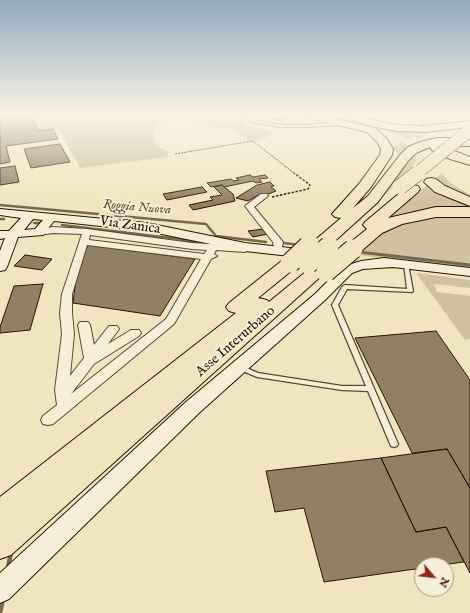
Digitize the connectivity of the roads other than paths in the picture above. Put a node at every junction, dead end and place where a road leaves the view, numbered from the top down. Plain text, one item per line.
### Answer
1 (385, 145) edge
2 (410, 145) edge
3 (429, 145) edge
4 (454, 145) edge
5 (465, 145) edge
6 (434, 150) tunnel mouth
7 (467, 160) edge
8 (431, 182) dead end
9 (407, 188) junction
10 (264, 196) road end
11 (470, 202) edge
12 (361, 210) junction
13 (0, 212) edge
14 (470, 212) edge
15 (30, 215) junction
16 (51, 217) junction
17 (39, 232) junction
18 (87, 232) junction
19 (6, 234) edge
20 (82, 244) junction
21 (213, 247) junction
22 (224, 248) junction
23 (259, 249) junction
24 (336, 249) junction
25 (207, 257) junction
26 (296, 258) junction
27 (399, 264) junction
28 (0, 267) edge
29 (470, 272) edge
30 (84, 325) dead end
31 (113, 329) dead end
32 (135, 333) dead end
33 (91, 360) junction
34 (238, 367) junction
35 (371, 389) junction
36 (64, 401) junction
37 (48, 420) dead end
38 (394, 444) dead end
39 (84, 446) junction
40 (0, 516) edge
41 (0, 544) edge
42 (0, 590) edge

1 - 24 highway
2 - 12 highway
3 - 12 highway
4 - 9 highway, Asse Interurbano, bridge
5 - 9 highway, Asse Interurbano
6 - 7 highway
8 - 11 highway
9 - 24 highway, Asse Interurbano
10 - 26 street
12 - 24 highway
13 - 15 main road, Via Zanica
14 - 24 highway
15 - 16 main road, Via Zanica
15 - 19 main road
16 - 17 main road
16 - 23 main road, Via Zanica
17 - 18 street, Via Zanica
17 - 19 main road
18 - 20 street
18 - 21 street, Via Zanica
19 - 28 main road
20 - 25 street
20 - 36 street
21 - 22 street, Via Zanica
21 - 25 street
22 - 23 street, Via Zanica
22 - 25 street
23 - 26 main road, Via Zanica
24 - 26 highway, bridge
24 - 26 highway, Asse Interurbano, bridge
24 - 27 main road
25 - 36 street
26 - 39 highway, Asse Interurbano
26 - 39 highway
26 - 41 highway, Asse Interurbano
27 - 29 main road
27 - 34 main road
27 - 35 lane
30 - 33 street
31 - 33 street
32 - 33 street
33 - 36 street
34 - 35 lane
34 - 42 main road
35 - 38 lane
36 - 37 street
39 - 40 highway, Asse Interurbano

